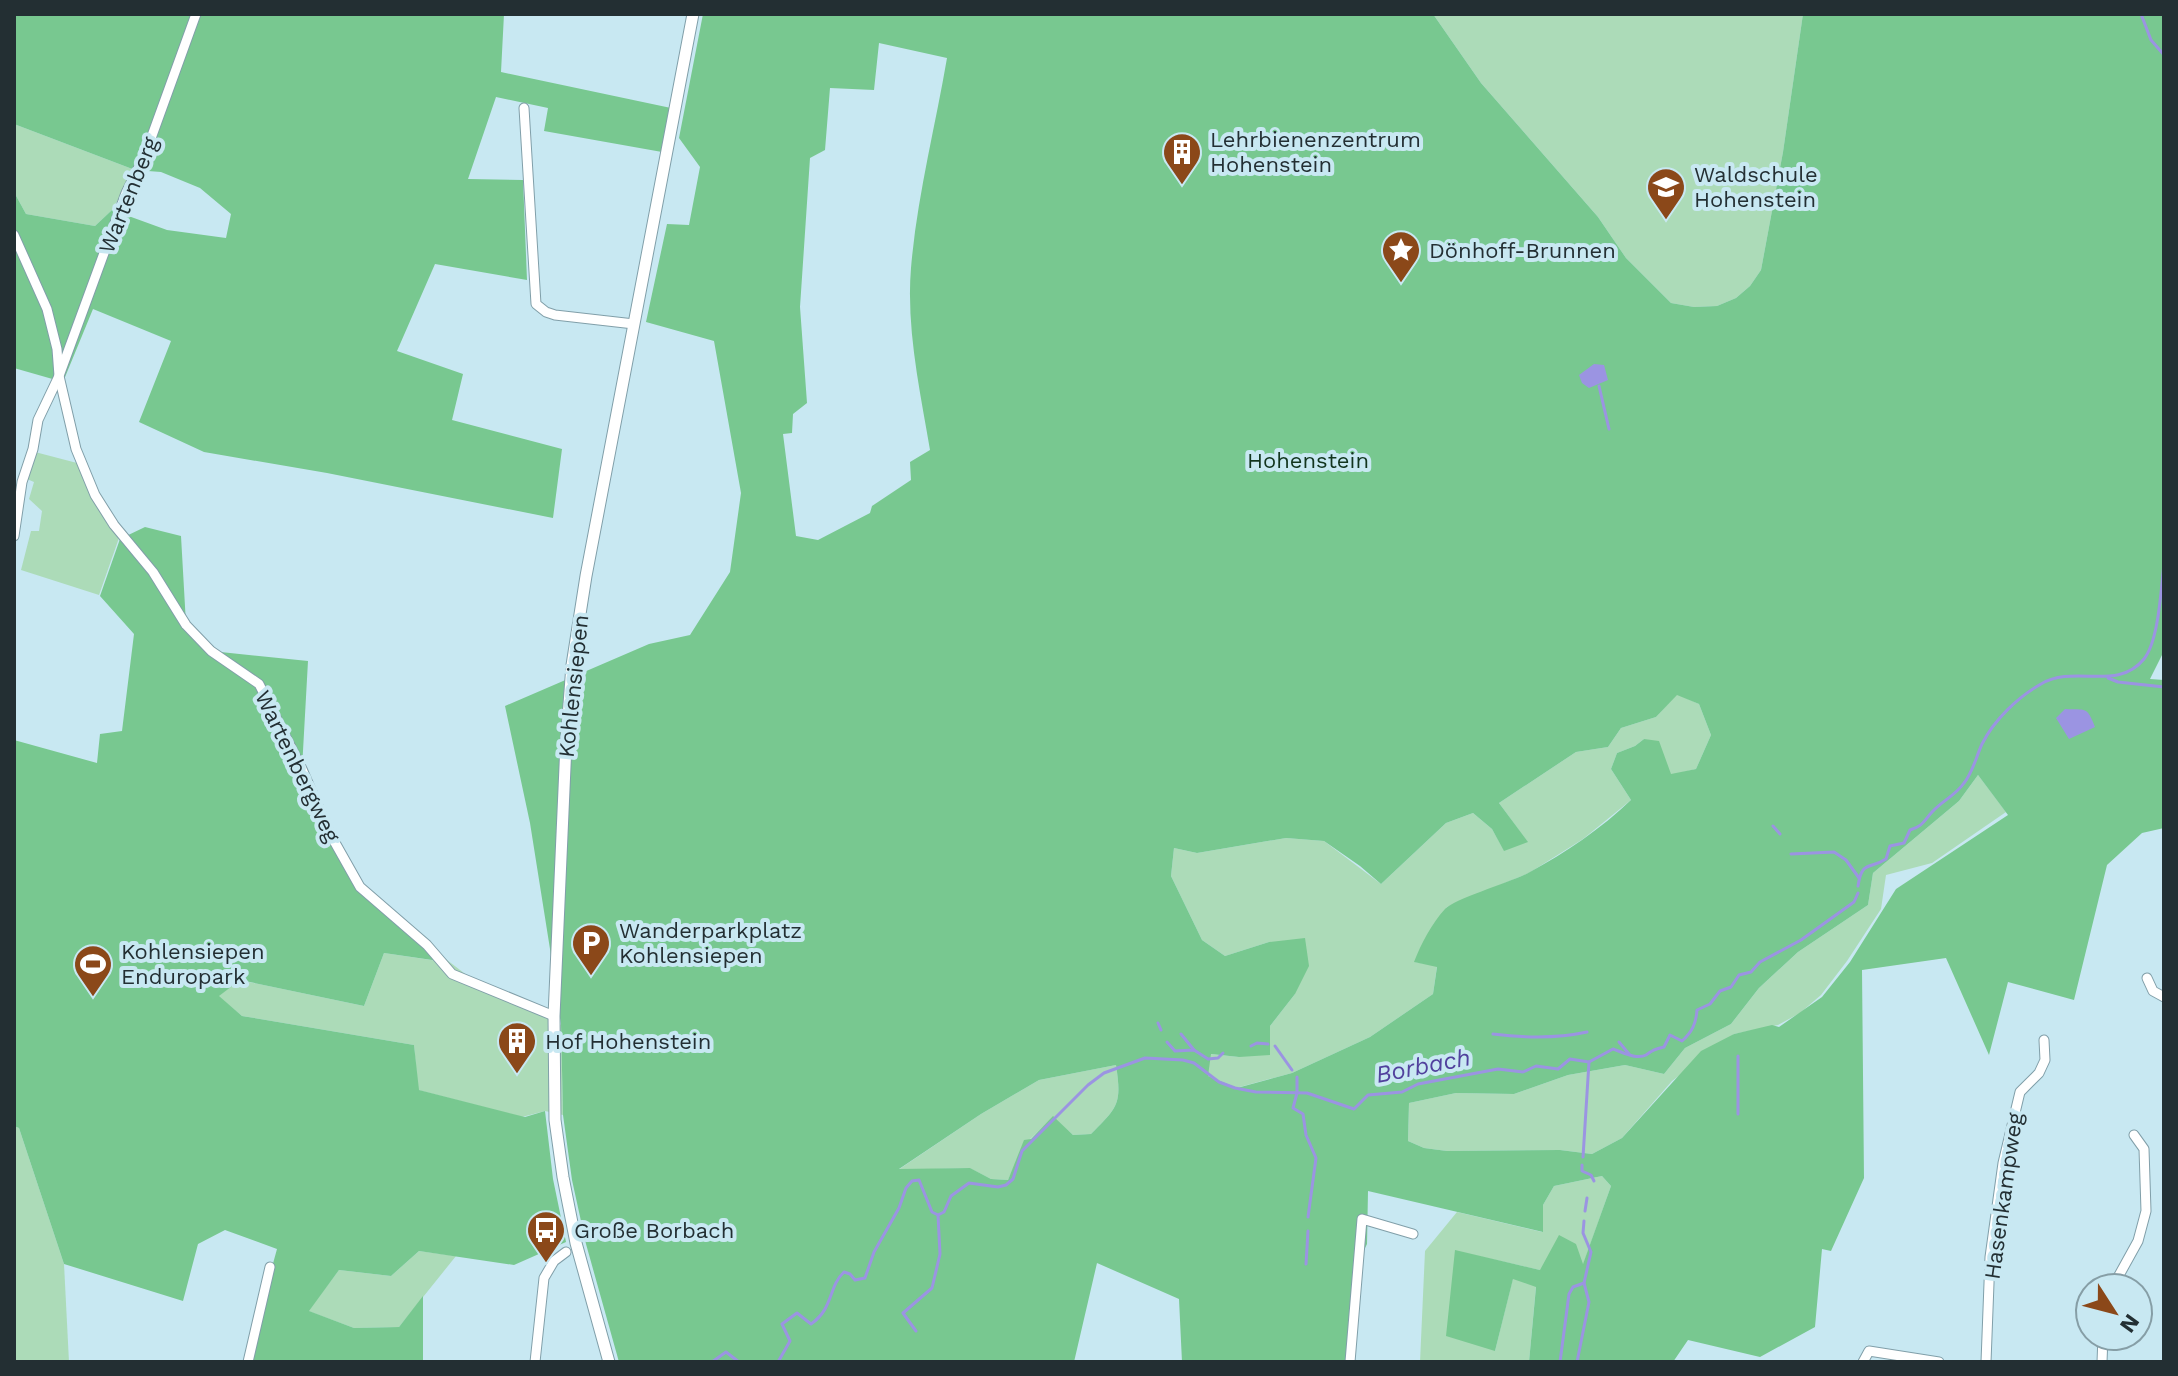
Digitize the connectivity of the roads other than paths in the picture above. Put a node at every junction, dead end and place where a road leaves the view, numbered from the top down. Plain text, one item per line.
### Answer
1 (196, 14) edge
2 (693, 14) edge
3 (524, 108) dead end
4 (14, 235) edge
5 (634, 324) junction
6 (59, 376) junction
7 (14, 536) edge
8 (2147, 978) dead end
9 (2164, 997) edge
10 (554, 1016) junction
11 (2044, 1040) dead end
12 (2134, 1135) dead end
13 (1413, 1234) dead end
14 (566, 1252) dead end
15 (270, 1267) dead end
16 (2121, 1272) edge
17 (248, 1362) edge
18 (535, 1362) edge
19 (609, 1362) edge
20 (1350, 1362) edge
21 (1863, 1362) edge
22 (1939, 1362) edge
23 (1986, 1362) edge

1 - 6 street, Wartenberg
2 - 5 street, Kohlensiepen
3 - 5 street
4 - 6 street, Wartenbergweg
5 - 10 street, Kohlensiepen
6 - 7 street
6 - 10 street, Wartenbergweg
8 - 9 street
10 - 19 street, Kohlensiepen
11 - 23 street, Hasenkampweg
12 - 16 street
13 - 20 street
14 - 18 street
15 - 17 street
21 - 22 street

